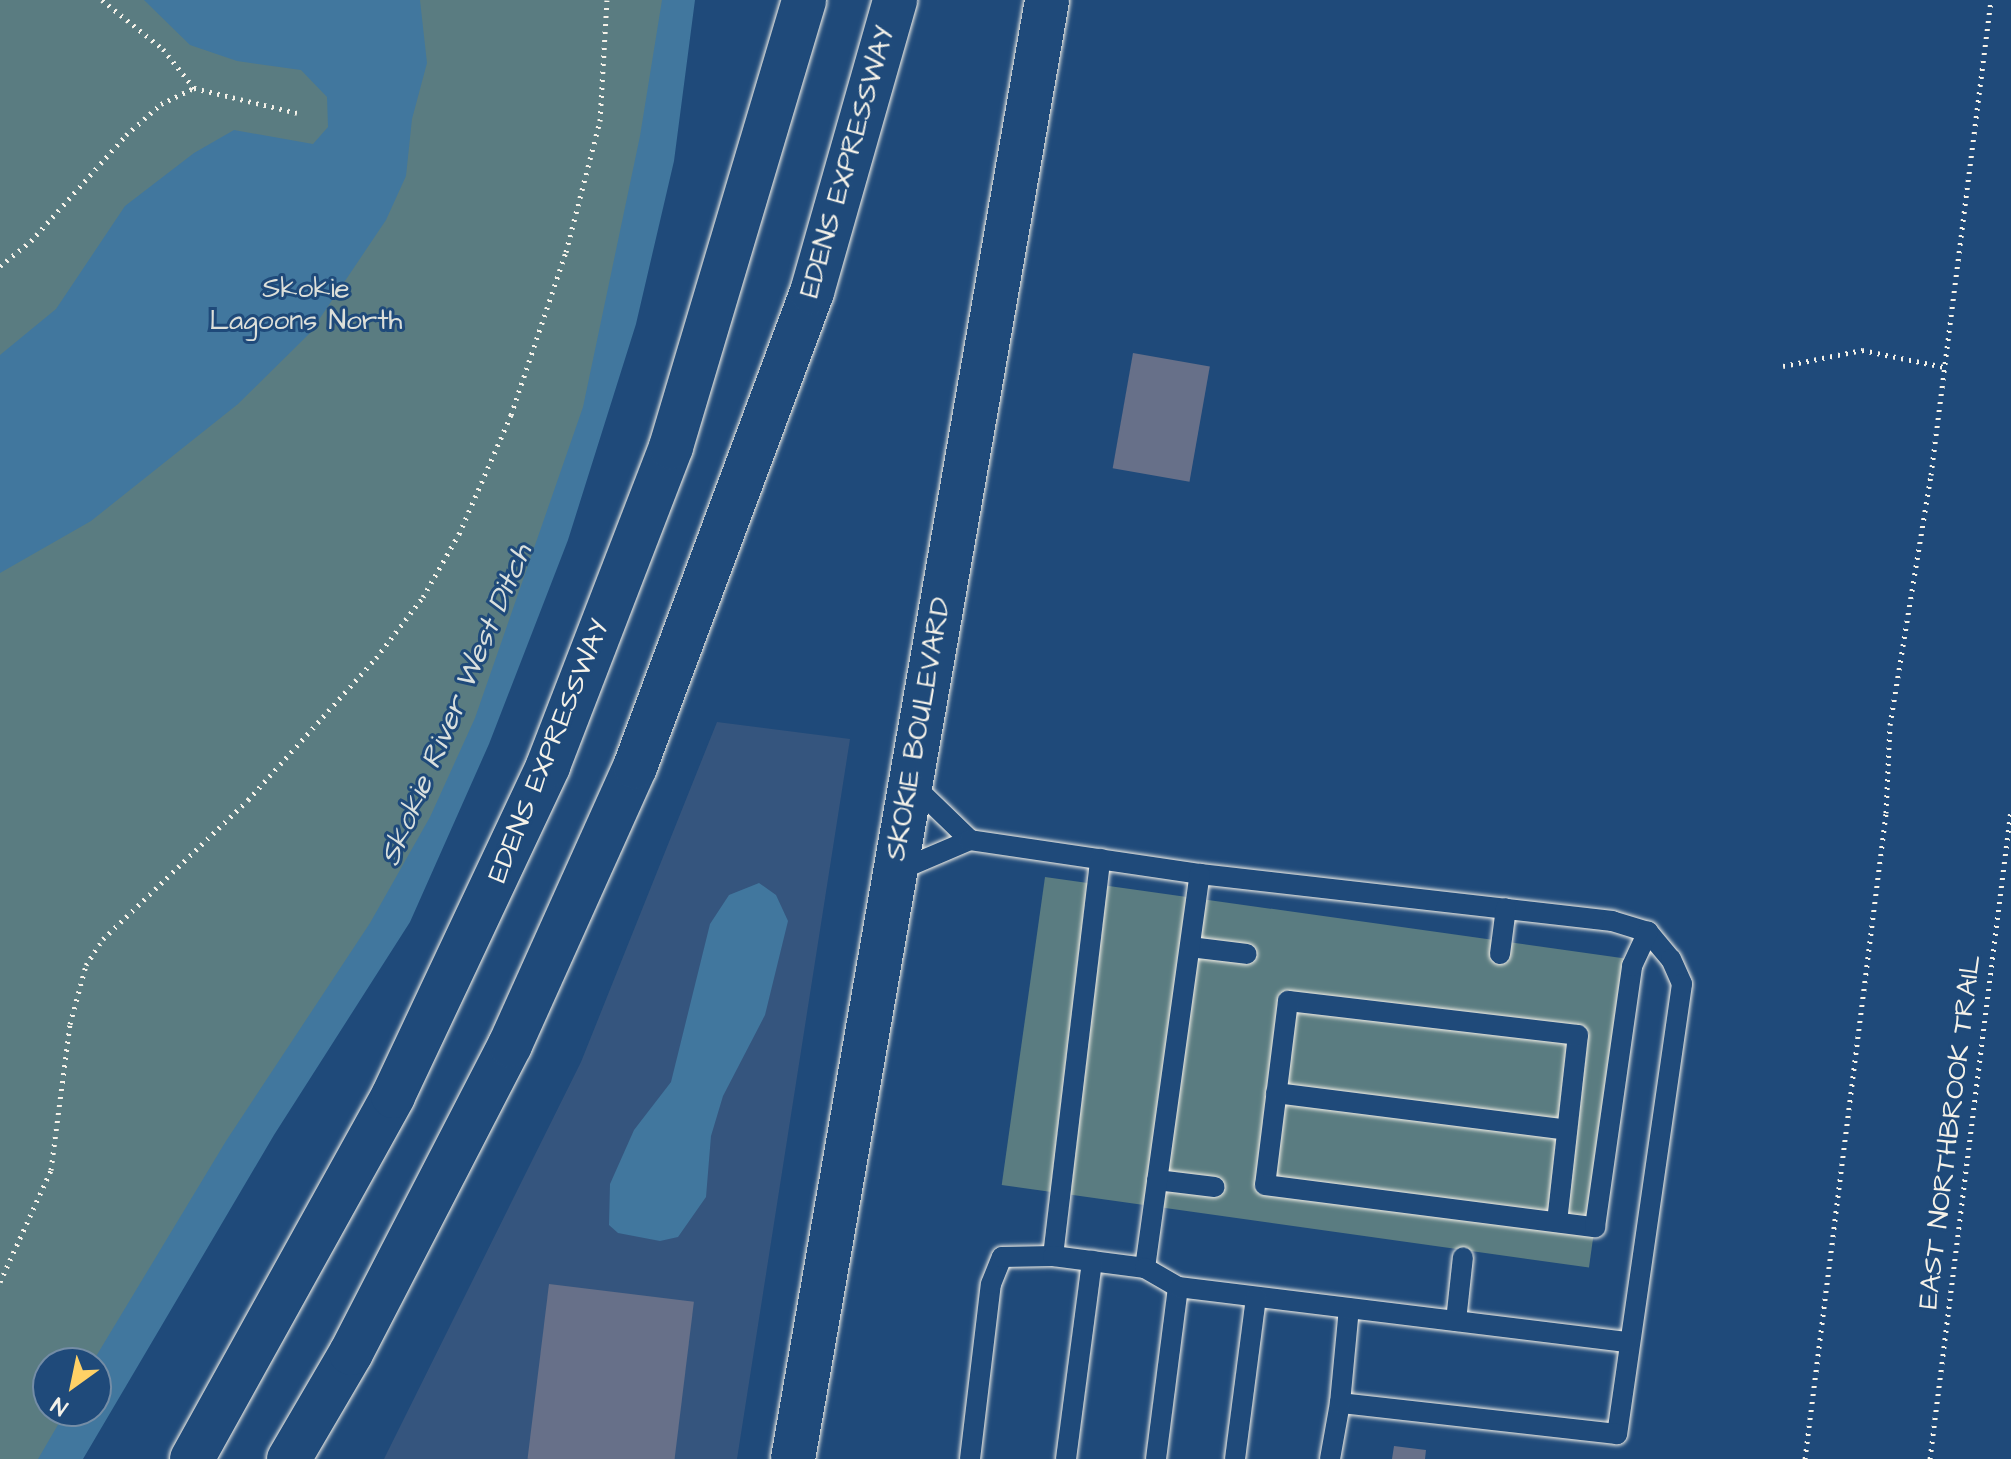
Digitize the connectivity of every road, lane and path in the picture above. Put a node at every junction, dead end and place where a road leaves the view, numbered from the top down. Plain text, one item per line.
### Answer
1 (102, 0) edge
2 (607, 0) edge
3 (804, 0) edge
4 (895, 0) edge
5 (1047, 0) edge
6 (1991, 0) edge
7 (194, 88) junction
8 (297, 113) dead end
9 (0, 266) edge
10 (1783, 366) dead end
11 (1944, 367) junction
12 (911, 783) junction
13 (2011, 810) edge
14 (970, 840) junction
15 (1100, 859) junction
16 (893, 873) junction
17 (1200, 874) junction
18 (1506, 908) junction
19 (1648, 932) junction
20 (1190, 947) junction
21 (1247, 954) dead end
22 (1500, 954) dead end
23 (1276, 1093) junction
24 (1567, 1130) junction
25 (1157, 1180) junction
26 (1215, 1187) dead end
27 (1557, 1222) junction
28 (1053, 1256) junction
29 (1463, 1257) dead end
30 (1092, 1261) junction
31 (1145, 1268) junction
32 (0, 1282) edge
33 (1178, 1287) junction
34 (1256, 1297) junction
35 (1349, 1308) junction
36 (1456, 1321) junction
37 (1629, 1342) junction
38 (1340, 1403) junction
39 (192, 1459) edge
40 (289, 1459) edge
41 (793, 1459) edge
42 (970, 1459) edge
43 (1066, 1459) edge
44 (1156, 1459) edge
45 (1235, 1459) edge
46 (1330, 1459) edge
47 (1805, 1459) edge
48 (1930, 1459) edge

1 - 7 path
2 - 32 path
3 - 39 main road, EDENS EXPRESSWAY
4 - 40 main road, EDENS EXPRESSWAY
5 - 12 main road, SKOKIE BOULEVARD
6 - 11 path
7 - 8 path
7 - 9 path
10 - 11 path
11 - 47 path
12 - 14 lane
12 - 16 main road, SKOKIE BOULEVARD
13 - 48 path, EAST NORTHBROOK TRAIL
14 - 15 lane
14 - 16 lane
15 - 17 lane
15 - 28 lane
16 - 41 main road, SKOKIE BOULEVARD
17 - 18 lane
17 - 20 lane
18 - 19 lane
18 - 22 lane
19 - 27 lane
19 - 37 lane
20 - 21 lane
20 - 25 lane
23 - 24 lane
23 - 24 lane
23 - 27 lane
24 - 27 lane
25 - 26 lane
25 - 31 lane
28 - 30 lane
28 - 42 lane
29 - 36 lane
30 - 31 lane
30 - 43 lane
31 - 33 lane
33 - 34 lane
33 - 44 lane
34 - 35 lane
34 - 45 lane
35 - 36 lane
35 - 38 lane
36 - 37 lane
37 - 38 lane
38 - 46 lane

